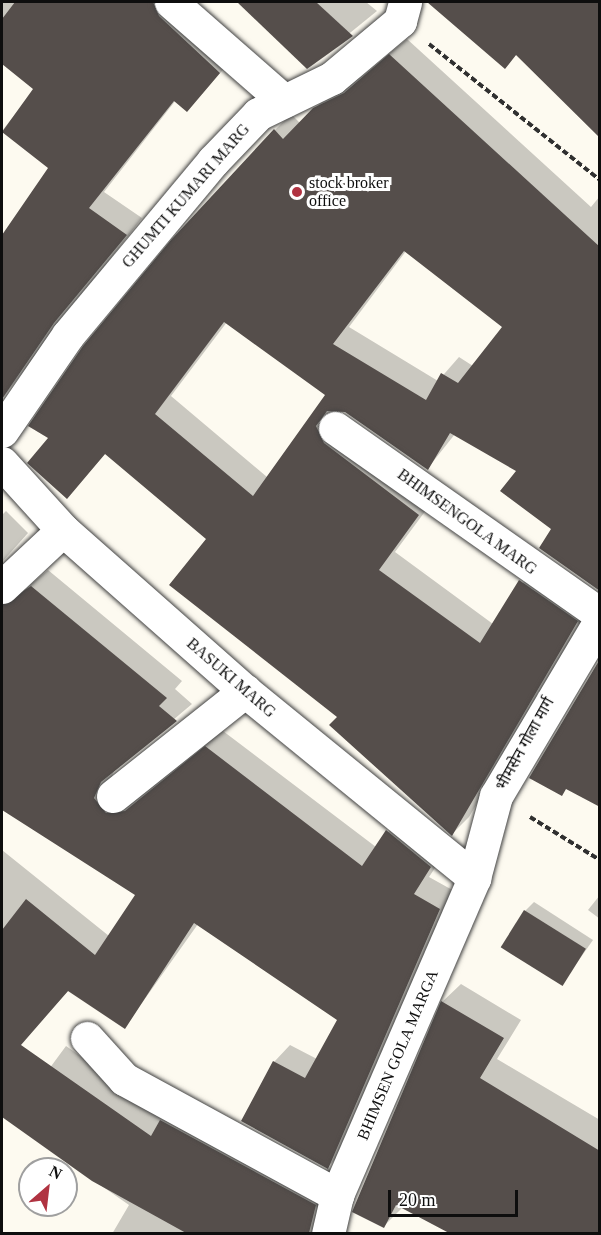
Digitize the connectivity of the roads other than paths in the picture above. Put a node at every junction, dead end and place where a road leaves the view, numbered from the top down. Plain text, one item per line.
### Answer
1 (171, 2) edge
2 (402, 11) edge
3 (284, 101) junction
4 (335, 428) dead end
5 (2, 431) edge
6 (2, 464) edge
7 (63, 530) junction
8 (2, 587) edge
9 (600, 614) edge
10 (600, 621) edge
11 (244, 691) junction
12 (113, 796) dead end
13 (474, 878) junction
14 (87, 1038) dead end
15 (337, 1195) junction
16 (328, 1233) edge

1 - 3 street
2 - 3 street, GHUMTI KUMARI MARG
3 - 5 street, GHUMTI KUMARI MARG
4 - 9 street, BHIMSENGOLA MARG
6 - 7 street, BASUKI MARG
7 - 8 street
7 - 11 street, BASUKI MARG
10 - 13 street, भीमसेन गोला मार्ग
11 - 12 street
11 - 13 street, BASUKI MARG
13 - 15 street, BHIMSEN GOLA MARGA
14 - 15 street
15 - 16 street, BHIMSEN GOLA MARGA

